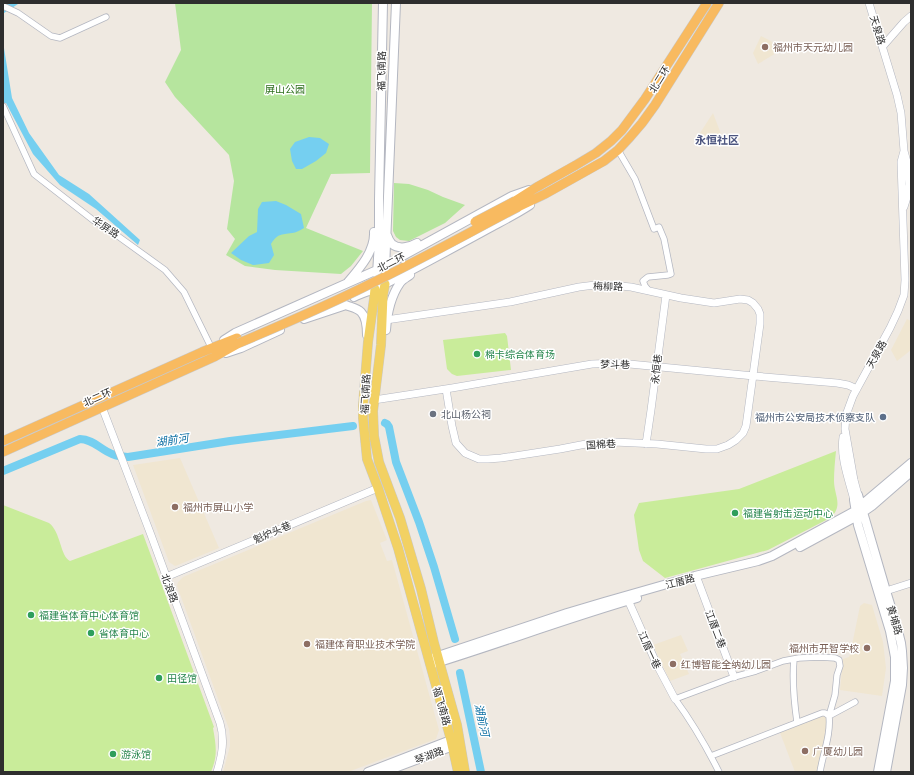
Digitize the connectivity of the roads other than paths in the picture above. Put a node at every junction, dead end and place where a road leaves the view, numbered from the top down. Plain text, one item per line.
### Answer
1 (383, 3) edge
2 (396, 3) edge
3 (706, 3) edge
4 (719, 3) edge
5 (869, 3) edge
6 (3, 6) edge
7 (911, 16) edge
8 (106, 17) dead end
9 (883, 46) junction
10 (3, 106) edge
11 (618, 150) junction
12 (379, 186) junction
13 (537, 187) junction
14 (545, 194) junction
15 (516, 204) junction
16 (468, 220) junction
17 (387, 235) junction
18 (437, 237) junction
19 (446, 252) junction
20 (423, 265) junction
21 (385, 266) junction
22 (377, 270) junction
23 (346, 284) junction
24 (385, 284) joint
25 (375, 289) junction
26 (649, 291) junction
27 (323, 294) junction
28 (907, 294) edge
29 (666, 295) junction
30 (329, 308) junction
31 (304, 319) junction
32 (386, 320) junction
33 (238, 341) junction
34 (368, 342) junction
35 (211, 347) junction
36 (202, 352) junction
37 (214, 357) junction
38 (657, 366) junction
39 (754, 376) junction
40 (446, 389) junction
41 (857, 389) junction
42 (374, 400) junction
43 (102, 407) junction
44 (3, 441) edge
45 (646, 444) junction
46 (3, 452) edge
47 (911, 463) edge
48 (911, 472) edge
49 (378, 488) junction
50 (856, 497) joint
51 (859, 511) junction
52 (166, 577) junction
53 (698, 582) junction
54 (911, 583) edge
55 (886, 591) junction
56 (628, 600) junction
57 (439, 659) junction
58 (794, 659) junction
59 (430, 662) junction
60 (734, 677) junction
61 (676, 699) junction
62 (855, 702) dead end
63 (829, 716) junction
64 (797, 722) junction
65 (452, 743) junction
66 (711, 756) junction
67 (217, 772) edge
68 (368, 772) edge
69 (384, 772) edge
70 (458, 772) edge
71 (466, 772) edge
72 (719, 772) edge
73 (820, 772) edge
74 (878, 772) edge
75 (886, 772) edge

1 - 12 main road, 福飞南路
2 - 17 main road, 福飞南路
3 - 13 highway, 北二环
4 - 11 highway, 北二环
5 - 9 street, 天泉路
6 - 8 street
7 - 9 street
9 - 28 street, 天泉路
10 - 35 street, 华屏路
11 - 14 highway, 北二环
11 - 26 street
12 - 22 main road, 福飞南路
12 - 23 main road
13 - 15 highway, 北二环
13 - 16 main road
14 - 15 highway, 北二环
14 - 19 main road
15 - 33 highway, 北二环, bridge
16 - 17 main road
16 - 18 main road
17 - 21 main road, 福飞南路
18 - 19 main road
18 - 21 main road
19 - 20 main road
20 - 25 main road
20 - 32 main road
21 - 22 main road
21 - 24 main road, 福飞南路
22 - 23 main road
22 - 25 main road, 福飞南路
23 - 27 main road
24 - 42 main road, 福飞南路
25 - 30 main road
25 - 34 main road, 福飞南路
26 - 29 street, 梅柳路
26 - 32 street, 梅柳路
27 - 30 main road
27 - 35 main road
28 - 41 street, 天泉路
29 - 38 street, 永恒巷
29 - 39 street, 梅柳路
30 - 31 main road
31 - 34 main road
31 - 37 main road
32 - 42 main road
33 - 36 highway, 北二环
33 - 37 highway, 北二环
34 - 49 main road, 福飞南路
35 - 36 main road
36 - 44 highway, 北二环
37 - 43 highway, 北二环
38 - 39 street, 梦斗巷
38 - 40 street, 梦斗巷
38 - 45 street, 永恒巷
39 - 41 street, 梦斗巷
39 - 45 street, 国棉巷
40 - 42 street, 梦斗巷
40 - 45 street, 国棉巷
41 - 50 street, 天泉路
42 - 57 main road, 福飞南路
43 - 46 highway, 北二环
43 - 52 street, 北浪路
47 - 51 main road, 江厝路
48 - 51 main road, 江厝路
49 - 52 street, 魁炉头巷
49 - 59 main road, 福飞南路
50 - 51 main road, 黄埔路
51 - 53 main road, 江厝路
51 - 55 main road, 黄埔路
51 - 57 main road, 江厝路
51 - 74 main road, 黄埔路
52 - 67 street, 北浪路
53 - 56 main road, 江厝路
53 - 60 street, 江厝二巷
54 - 55 street
55 - 75 main road, 黄埔路
56 - 57 main road, 江厝路
56 - 61 street, 江厝一巷
57 - 59 main road, 江厝路
57 - 71 main road, 福飞南路
58 - 60 street
58 - 63 street
58 - 64 street
59 - 65 main road, 福飞南路
60 - 61 street
61 - 66 street
62 - 63 street
63 - 64 street
63 - 73 street
64 - 66 street
65 - 68 main road
65 - 69 main road, 琴湖路
65 - 70 main road, 福飞南路
66 - 72 street

